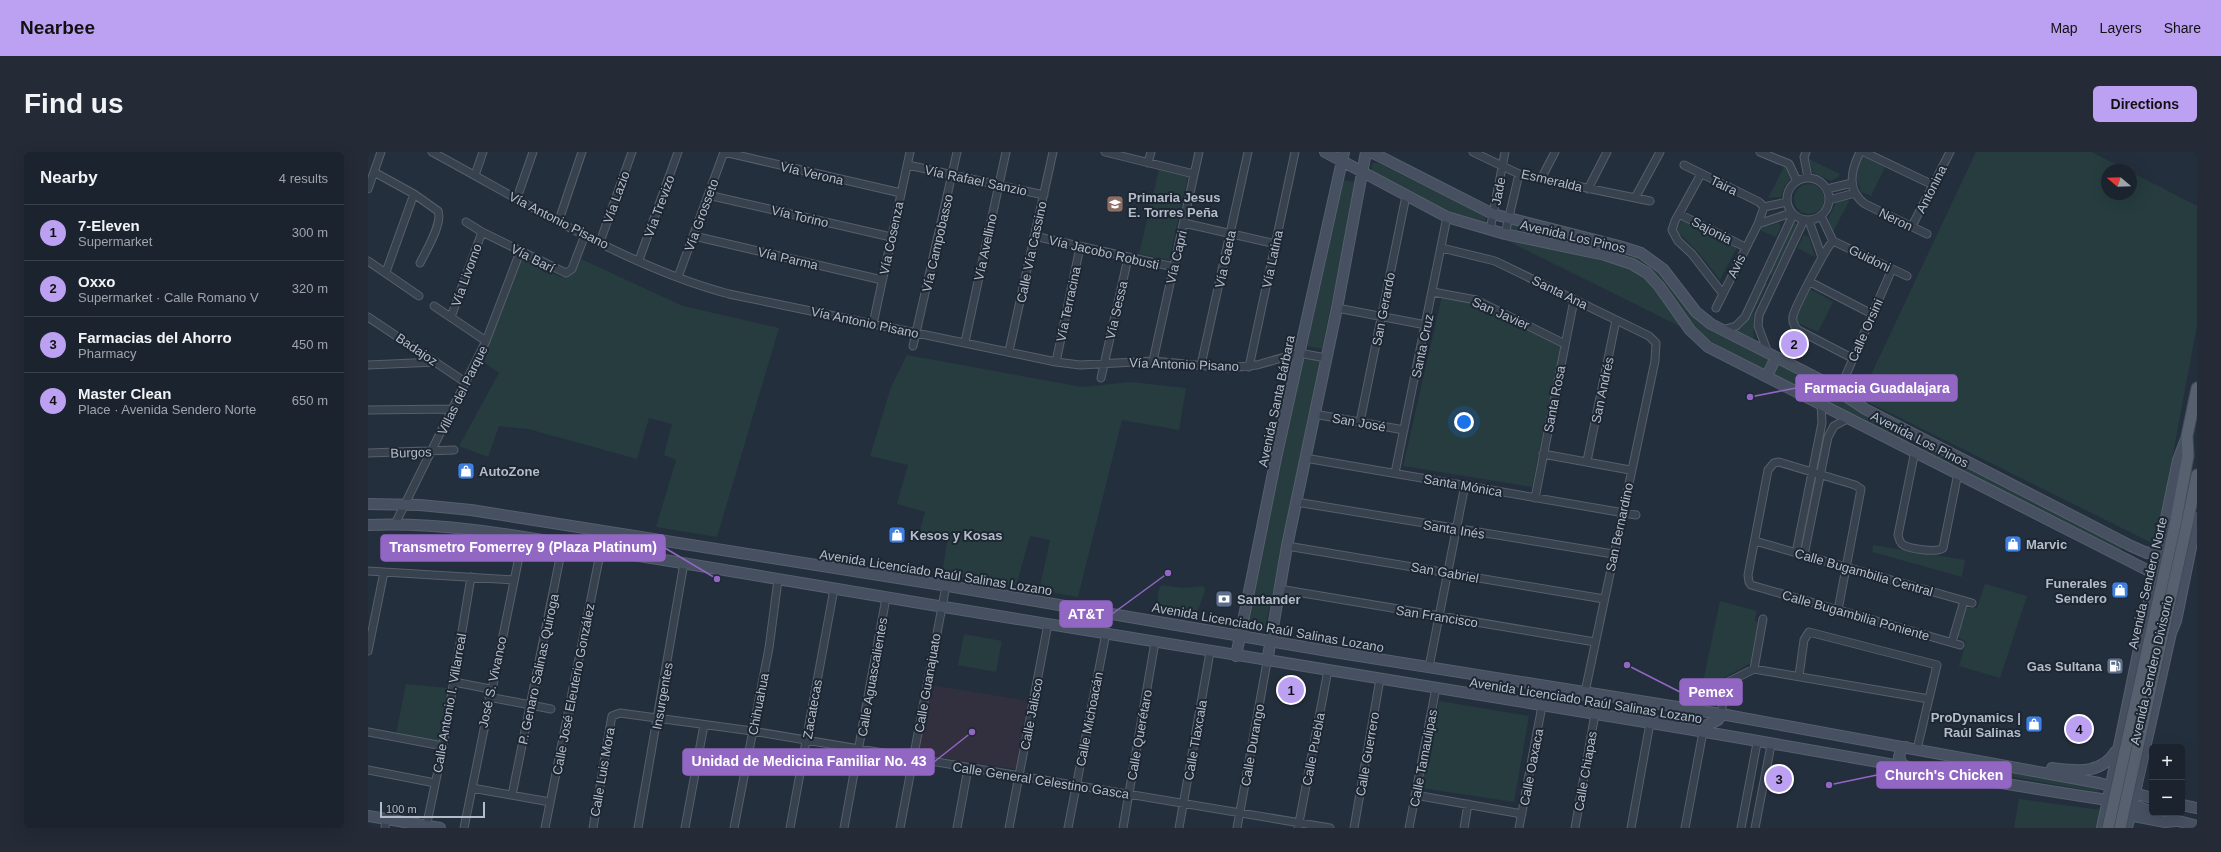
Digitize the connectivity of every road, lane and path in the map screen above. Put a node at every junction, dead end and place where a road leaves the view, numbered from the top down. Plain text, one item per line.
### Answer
1 (432, 152) edge
2 (483, 152) edge
3 (532, 152) edge
4 (582, 152) edge
5 (632, 152) edge
6 (678, 152) edge
7 (724, 152) edge
8 (910, 152) edge
9 (957, 152) edge
10 (1006, 152) edge
11 (1053, 152) edge
12 (1105, 152) edge
13 (1150, 152) edge
14 (1199, 152) edge
15 (1248, 152) edge
16 (1295, 152) edge
17 (1325, 152) edge
18 (1366, 152) edge
19 (1371, 152) edge
20 (1473, 152) edge
21 (1505, 152) edge
22 (1555, 152) edge
23 (1607, 152) edge
24 (1660, 152) edge
25 (1760, 152) edge
26 (1806, 152) edge
27 (1860, 152) edge
28 (1864, 152) edge
29 (1950, 152) edge
30 (381, 153) edge
31 (1343, 156) edge
32 (1148, 163) junction
33 (908, 165) junction
34 (1684, 165) dead end
35 (1502, 167) junction
36 (374, 172) junction
37 (1362, 172) junction
38 (1194, 174) junction
39 (1519, 174) junction
40 (1701, 174) junction
41 (475, 175) junction
42 (952, 175) junction
43 (1808, 178) junction
44 (1541, 179) junction
45 (1797, 181) junction
46 (1852, 183) junction
47 (999, 185) junction
48 (1933, 185) junction
49 (368, 189) edge
50 (1588, 189) junction
51 (1827, 189) junction
52 (901, 193) junction
53 (1855, 193) junction
54 (414, 194) junction
55 (1044, 194) junction
56 (708, 195) junction
57 (1406, 196) junction
58 (517, 198) junction
59 (1636, 198) junction
60 (1829, 200) junction
61 (1650, 201) dead end
62 (1787, 202) junction
63 (1764, 207) junction
64 (1493, 214) junction
65 (1679, 214) junction
66 (1792, 214) junction
67 (1821, 216) junction
68 (1448, 217) junction
69 (1509, 219) junction
70 (559, 220) junction
71 (1806, 220) junction
72 (466, 222) dead end
73 (1184, 223) junction
74 (1758, 224) junction
75 (1912, 226) junction
76 (1490, 230) junction
77 (482, 232) junction
78 (1230, 234) junction
79 (1505, 234) junction
80 (1927, 234) dead end
81 (585, 235) junction
82 (694, 236) junction
83 (1034, 236) junction
84 (891, 237) junction
85 (1833, 241) junction
86 (600, 242) junction
87 (1276, 244) junction
88 (1080, 247) junction
89 (1745, 247) junction
90 (1442, 248) junction
91 (520, 252) junction
92 (1822, 257) junction
93 (1128, 258) junction
94 (639, 260) junction
95 (368, 261) edge
96 (420, 263) dead end
97 (1174, 267) junction
98 (1892, 269) junction
99 (386, 272) junction
100 (1907, 276) dead end
101 (678, 277) junction
102 (1764, 279) junction
103 (882, 280) junction
104 (1810, 282) junction
105 (1773, 284) junction
106 (1433, 292) junction
107 (1723, 294) junction
108 (419, 296) dead end
109 (1574, 300) junction
110 (434, 306) dead end
111 (1337, 308) junction
112 (1716, 308) dead end
113 (1872, 314) junction
114 (1382, 316) junction
115 (451, 317) junction
116 (369, 318) edge
117 (1616, 320) junction
118 (873, 324) junction
119 (1426, 325) junction
120 (1722, 330) junction
121 (916, 333) junction
122 (486, 341) junction
123 (965, 342) junction
124 (1565, 344) junction
125 (913, 346) dead end
126 (1009, 351) junction
127 (1299, 353) junction
128 (1772, 355) junction
129 (1326, 358) junction
130 (1852, 358) junction
131 (1153, 361) junction
132 (1655, 361) joint
133 (436, 362) junction
134 (1056, 362) junction
135 (1105, 363) junction
136 (368, 365) edge
137 (1201, 365) junction
138 (1249, 366) junction
139 (1766, 376) junction
140 (1101, 378) dead end
141 (465, 382) junction
142 (2197, 388) edge
143 (1839, 391) junction
144 (1821, 404) junction
145 (452, 409) junction
146 (368, 410) edge
147 (1314, 414) junction
148 (1849, 418) junction
149 (1360, 422) junction
150 (1404, 430) junction
151 (1918, 436) junction
152 (2187, 436) junction
153 (454, 450) dead end
154 (1915, 451) junction
155 (432, 452) junction
156 (368, 453) edge
157 (1543, 454) junction
158 (1305, 458) junction
159 (1960, 458) junction
160 (1587, 461) junction
161 (1630, 470) junction
162 (1812, 472) junction
163 (1395, 473) junction
164 (1958, 473) junction
165 (1820, 474) junction
166 (2197, 475) edge
167 (1465, 485) junction
168 (1535, 498) junction
169 (1296, 502) junction
170 (368, 504) edge
171 (403, 505) junction
172 (1621, 512) junction
173 (1636, 515) dead end
174 (2197, 518) edge
175 (395, 524) junction
176 (368, 525) edge
177 (1456, 530) junction
178 (522, 536) junction
179 (1755, 541) junction
180 (563, 543) junction
181 (1287, 546) junction
182 (2131, 546) junction
183 (601, 549) junction
184 (2160, 551) junction
185 (1613, 554) junction
186 (1800, 554) junction
187 (2124, 558) junction
188 (684, 563) junction
189 (1847, 567) junction
190 (368, 571) edge
191 (384, 572) junction
192 (1448, 572) junction
193 (2155, 574) junction
194 (471, 577) junction
195 (514, 580) junction
196 (778, 580) junction
197 (946, 586) junction
198 (834, 589) junction
199 (1279, 589) junction
200 (886, 598) junction
201 (1604, 599) junction
202 (1964, 601) junction
203 (1972, 603) dead end
204 (941, 607) junction
205 (1838, 610) junction
206 (1439, 616) junction
207 (1764, 618) dead end
208 (1048, 624) junction
209 (1106, 633) junction
210 (1239, 636) junction
211 (1270, 641) junction
212 (1155, 642) junction
213 (1594, 642) junction
214 (1952, 642) junction
215 (1960, 645) dead end
216 (368, 651) edge
217 (1210, 652) junction
218 (1236, 656) junction
219 (1267, 662) junction
220 (1429, 667) junction
221 (1754, 669) junction
222 (1328, 670) junction
223 (1799, 676) junction
224 (1380, 679) junction
225 (454, 682) junction
226 (1436, 688) junction
227 (490, 689) junction
228 (1585, 692) junction
229 (489, 697) junction
230 (1929, 699) junction
231 (530, 704) junction
232 (1542, 706) junction
233 (1682, 708) junction
234 (550, 709) dead end
235 (1595, 714) junction
236 (1721, 714) junction
237 (612, 716) joint
238 (658, 718) junction
239 (1650, 723) junction
240 (704, 725) junction
241 (2123, 725) junction
242 (2150, 729) junction
243 (752, 731) junction
244 (368, 732) edge
245 (1703, 732) junction
246 (806, 740) junction
247 (1758, 743) junction
248 (1771, 745) junction
249 (2119, 745) junction
250 (443, 746) junction
251 (1906, 747) junction
252 (859, 749) junction
253 (1917, 749) junction
254 (913, 759) junction
255 (1907, 767) junction
256 (968, 768) junction
257 (2023, 769) junction
258 (368, 770) edge
259 (1019, 776) junction
260 (435, 783) junction
261 (1076, 785) junction
262 (2111, 786) junction
263 (472, 788) junction
264 (2122, 790) junction
265 (1129, 794) junction
266 (2136, 794) junction
267 (512, 795) junction
268 (1415, 795) junction
269 (2149, 797) edge
270 (2108, 800) junction
271 (550, 802) junction
272 (1184, 804) junction
273 (1468, 804) junction
274 (2133, 805) junction
275 (2185, 805) edge
276 (2197, 808) edge
277 (2149, 811) edge
278 (1240, 812) junction
279 (1522, 814) junction
280 (368, 816) edge
281 (2158, 816) edge
282 (385, 823) edge
283 (2128, 823) edge
284 (1299, 825) edge
285 (2175, 825) edge
286 (2197, 826) edge
287 (426, 827) edge
288 (440, 828) edge
289 (464, 828) edge
290 (545, 828) edge
291 (593, 828) edge
292 (638, 828) edge
293 (685, 828) edge
294 (734, 828) edge
295 (790, 828) edge
296 (844, 828) edge
297 (900, 828) edge
298 (957, 828) edge
299 (1009, 828) edge
300 (1068, 828) edge
301 (1123, 828) edge
302 (1179, 828) edge
303 (1237, 828) edge
304 (1330, 828) edge
305 (1354, 828) edge
306 (1409, 828) edge
307 (1464, 828) edge
308 (1519, 828) edge
309 (1575, 828) edge
310 (1631, 828) edge
311 (1685, 828) edge
312 (1741, 828) edge
313 (1755, 828) edge
314 (2102, 828) edge
315 (2108, 828) edge
316 (2120, 828) edge

1 - 41 street, Vía Antonio Pisano
2 - 41 street
3 - 58 street
4 - 70 street
5 - 86 street, Vía Lazio
6 - 94 street, Vía Trevizo
7 - 52 street, Vía Verona
7 - 56 street, Vía Grosseto
8 - 33 street, Vía Cosenza
9 - 42 street, Vía Campobasso
10 - 47 street, Vía Avellino
11 - 55 street, Calle Vía Cassino
12 - 32 street
13 - 32 street
14 - 38 street, Vía Capri
15 - 78 street, Vía Gaeta
16 - 87 street, Vía Latina
17 - 31 main road
18 - 37 main road
19 - 64 main road, Avenida Los Pinos
20 - 35 street, Esmeralda
21 - 35 street, Jade
22 - 44 street
23 - 50 street
24 - 59 street
25 - 45 street
26 - 43 street
27 - 46 street
28 - 48 street
29 - 48 street, Antonina
30 - 36 street
31 - 37 main road, Avenida Los Pinos
31 - 127 main road, Avenida Santa Bárbara
32 - 38 street
33 - 42 street, Vía Rafael Sanzio
33 - 52 street, Vía Cosenza
34 - 40 street, Taira
35 - 39 street, Esmeralda
35 - 64 street, Jade
36 - 49 street
36 - 54 street
37 - 57 main road, Avenida Los Pinos
37 - 111 main road
38 - 73 street, Vía Capri
39 - 44 street, Esmeralda
39 - 69 street, Jade
40 - 63 street, Taira
40 - 65 street
41 - 58 street, Vía Antonio Pisano
42 - 47 street, Vía Rafael Sanzio
42 - 121 street, Vía Campobasso
43 - 45 street
43 - 51 street
44 - 50 street, Esmeralda
45 - 62 street
46 - 51 street
46 - 53 street
47 - 55 street, Vía Rafael Sanzio
47 - 123 street, Vía Avellino
48 - 75 street, Antonina
50 - 59 street, Esmeralda
51 - 60 street
52 - 84 street, Vía Cosenza
53 - 60 street
53 - 75 street, Neron
54 - 96 street
54 - 99 street
55 - 83 street, Calle Vía Cassino
56 - 82 street, Vía Grosseto
56 - 84 street, Vía Torino
57 - 68 main road, Avenida Los Pinos
57 - 114 street, San Gerardo
58 - 70 street, Vía Antonio Pisano
59 - 61 street, Esmeralda
60 - 67 street
62 - 63 street
62 - 66 street
63 - 74 street, Avis
64 - 69 main road, Avenida Los Pinos
64 - 76 street, Jade
65 - 89 street, Sajonia
65 - 107 street
66 - 71 street
66 - 74 street
66 - 102 street
67 - 71 street
67 - 85 street
68 - 76 main road, Avenida Los Pinos
68 - 90 street, Santa Cruz
69 - 79 street, Jade
69 - 120 main road, Avenida Los Pinos
70 - 81 street, Vía Antonio Pisano
71 - 92 street
71 - 105 street
72 - 77 street, Vía Barí
73 - 78 street
73 - 97 street, Vía Capri
74 - 89 street, Avis
75 - 80 street, Neron
76 - 79 main road, Avenida Los Pinos
77 - 91 street, Vía Barí
77 - 115 street, Vía Livorno
78 - 87 street
78 - 137 street, Vía Gaeta
79 - 139 main road, Avenida Los Pinos
81 - 86 street, Vía Antonio Pisano
81 - 91 street, Vía Barí
82 - 101 street, Vía Grosseto
82 - 103 street, Vía Parma
83 - 88 street, Vía Jacobo Robusti
83 - 126 street, Calle Vía Cassino
84 - 103 street, Vía Cosenza
85 - 92 street
85 - 98 street, Guidoni
86 - 94 street, Vía Antonio Pisano
87 - 138 street, Vía Latina
88 - 93 street, Vía Jacobo Robusti
88 - 134 street, Vía Terracina
89 - 107 street, Avis
90 - 106 street, Santa Cruz
90 - 109 street, Santa Ana
91 - 122 street, Villas del Parque
92 - 104 street
93 - 97 street, Vía Jacobo Robusti
93 - 135 street, Vía Sessa
94 - 101 street, Vía Antonio Pisano
95 - 99 street
97 - 131 street, Vía Capri
98 - 100 street, Guidoni
98 - 113 street, Calle Orsini
99 - 108 street
101 - 118 street, Vía Antonio Pisano
102 - 105 street
102 - 120 street
103 - 118 street, Vía Cosenza
104 - 113 street
104 - 130 street
105 - 128 street
106 - 119 street, Santa Cruz
106 - 124 street, San Javier
107 - 112 street, Avis
109 - 117 street, Santa Ana
109 - 124 street, Santa Rosa
110 - 115 street
111 - 114 street
111 - 129 main road
113 - 130 street, Calle Orsini
114 - 119 street
114 - 149 street, San Gerardo
115 - 122 street
116 - 133 street, Badajoz
117 - 132 street, Santa Ana
117 - 160 street, San Andrés
118 - 121 street, Vía Antonio Pisano
119 - 150 street, Santa Cruz
120 - 128 main road, Avenida Los Pinos
121 - 123 street, Vía Antonio Pisano
121 - 125 street, Vía Campobasso
122 - 141 street, Villas del Parque
123 - 126 street, Vía Antonio Pisano
124 - 157 street, Santa Rosa
126 - 134 street, Vía Antonio Pisano
127 - 129 street, Vía Antonio Pisano
127 - 138 street, Vía Antonio Pisano
127 - 210 main road, Avenida Santa Bárbara
128 - 139 main road
128 - 143 main road, Avenida Los Pinos
129 - 147 main road
130 - 143 street, Calle Orsini
131 - 135 street, Vía Antonio Pisano
131 - 137 street, Vía Antonio Pisano
132 - 161 street, San Bernardino
133 - 136 street
133 - 141 street, Badajoz
134 - 135 street, Vía Antonio Pisano
135 - 140 street, Vía Sessa
137 - 138 street, Vía Antonio Pisano
139 - 144 main road, Avenida Los Pinos
141 - 145 street, Villas del Parque
142 - 152 main road, Avenida Sendero Norte
143 - 151 main road, Avenida Los Pinos
144 - 148 main road, Avenida Los Pinos
144 - 162 street
145 - 146 street
145 - 155 street, Villas del Parque
147 - 149 street, San José
147 - 158 main road
148 - 154 main road, Avenida Los Pinos
148 - 165 street
149 - 150 street, San José
150 - 163 street, Santa Cruz
151 - 154 main road
151 - 159 main road, Avenida Los Pinos
152 - 184 main road, Avenida Sendero Norte
152 - 315 main road, Avenida Sendero Norte, bridge
153 - 155 street, Burgos
154 - 164 main road, Avenida Los Pinos
154 - 164 street
155 - 156 street, Burgos
155 - 171 street, Villas del Parque
157 - 160 street
157 - 168 street, Santa Rosa
158 - 163 street, Santa Mónica
158 - 169 main road
159 - 164 main road
159 - 182 main road, Avenida Los Pinos
160 - 161 street
161 - 172 street, San Bernardino
162 - 165 street
162 - 179 street
162 - 186 street
163 - 167 street, Santa Mónica
164 - 187 main road, Avenida Los Pinos
165 - 186 street
165 - 189 street
166 - 316 main road, Avenida Sendero Norte, bridge
167 - 168 street, Santa Mónica
167 - 177 street
168 - 172 street, Santa Mónica
169 - 177 street, Santa Inés
169 - 181 main road
170 - 171 main road, Avenida Licenciado Raúl Salinas Lozano
171 - 175 street, Villas del Parque
171 - 197 main road, Avenida Licenciado Raúl Salinas Lozano
172 - 173 street, Santa Mónica
172 - 185 street, San Bernardino
174 - 242 main road, Avenida Sendero Divisorio
175 - 176 main road, Avenida Licenciado Raúl Salinas Lozano
175 - 178 main road, Avenida Licenciado Raúl Salinas Lozano
177 - 185 street, Santa Inés
177 - 192 street
178 - 180 main road, Avenida Licenciado Raúl Salinas Lozano
178 - 195 street, José S. Vivanco
179 - 186 street, Calle Bugambilia Central
179 - 205 street, Calle Bugambilia Poniente
180 - 183 main road, Avenida Licenciado Raúl Salinas Lozano
180 - 231 street, P. Genaro Salinas Quiroga
181 - 192 street, San Gabriel
181 - 199 main road
182 - 184 main road, Avenida Los Pinos
182 - 187 main road
183 - 188 main road, Avenida Licenciado Raúl Salinas Lozano
183 - 271 street, Calle José Eleuterio González
184 - 193 main road, Avenida Sendero Norte
185 - 201 street, San Bernardino
186 - 189 street, Calle Bugambilia Central
187 - 193 main road, Avenida Los Pinos
188 - 196 main road, Avenida Licenciado Raúl Salinas Lozano
188 - 238 street, Insurgentes
189 - 202 street, Calle Bugambilia Central
189 - 205 street
190 - 191 street
191 - 194 street
191 - 216 street
192 - 201 street, San Gabriel
192 - 206 street
193 - 241 main road, Avenida Sendero Norte
194 - 195 street
194 - 225 street, Calle Antonio I. Villarreal
195 - 227 street, José S. Vivanco
196 - 198 main road, Avenida Licenciado Raúl Salinas Lozano
196 - 243 street, Chihuahua
197 - 204 street, Calle Guanajuato
197 - 210 main road, Avenida Licenciado Raúl Salinas Lozano
198 - 200 main road, Avenida Licenciado Raúl Salinas Lozano
198 - 246 street, Zacatecas
199 - 206 street, San Francisco
199 - 211 main road
200 - 204 main road, Avenida Licenciado Raúl Salinas Lozano
200 - 252 street, Calle Aguascalientes
201 - 213 street, San Bernardino
202 - 203 street, Calle Bugambilia Central
202 - 214 street
204 - 208 main road, Avenida Licenciado Raúl Salinas Lozano
204 - 254 street, Calle Guanajuato
205 - 214 street, Calle Bugambilia Poniente
206 - 213 street, San Francisco
206 - 220 street
207 - 221 street
208 - 209 main road, Avenida Licenciado Raúl Salinas Lozano
208 - 259 street, Calle Jalisco
209 - 212 main road, Avenida Licenciado Raúl Salinas Lozano
209 - 261 street, Calle Michoacán
210 - 211 main road, Avenida Licenciado Raúl Salinas Lozano
210 - 218 main road, Avenida Santa Bárbara
211 - 219 main road
211 - 220 main road, Avenida Licenciado Raúl Salinas Lozano
212 - 217 main road, Avenida Licenciado Raúl Salinas Lozano
212 - 265 street, Calle Querétaro
213 - 228 street, San Bernardino
214 - 215 street, Calle Bugambilia Poniente
217 - 218 main road, Avenida Licenciado Raúl Salinas Lozano
217 - 272 street, Calle Tlaxcala
218 - 219 main road, Avenida Licenciado Raúl Salinas Lozano
219 - 222 main road, Avenida Licenciado Raúl Salinas Lozano
219 - 278 street, Calle Durango
220 - 228 main road, Avenida Licenciado Raúl Salinas Lozano
221 - 223 street
221 - 236 street
222 - 224 main road, Avenida Licenciado Raúl Salinas Lozano
222 - 284 street, Calle Puebla
223 - 230 street
223 - 230 street
224 - 226 main road, Avenida Licenciado Raúl Salinas Lozano
224 - 305 street, Calle Guerrero
225 - 227 street
225 - 250 street, Calle Antonio I. Villarreal
226 - 232 main road, Avenida Licenciado Raúl Salinas Lozano
226 - 268 street, Calle Tamaulipas
227 - 229 street, José S. Vivanco
228 - 232 main road
228 - 233 main road, Avenida Licenciado Raúl Salinas Lozano
229 - 231 street
229 - 263 street, José S. Vivanco
230 - 253 street
231 - 234 street
231 - 267 street, P. Genaro Salinas Quiroga
232 - 235 main road, Avenida Licenciado Raúl Salinas Lozano
232 - 279 street, Calle Oaxaca
233 - 236 main road, Avenida Licenciado Raúl Salinas Lozano
233 - 239 main road
235 - 239 main road, Avenida Licenciado Raúl Salinas Lozano
235 - 309 street, Calle Chiapas
236 - 245 main road
236 - 251 main road, Avenida Licenciado Raúl Salinas Lozano
237 - 238 street, Calle General Celestino Gasca
237 - 291 street, Calle Luis Mora
238 - 240 street, Calle General Celestino Gasca
238 - 292 street, Insurgentes
239 - 245 main road, Avenida Licenciado Raúl Salinas Lozano
239 - 310 street
240 - 243 street, Calle General Celestino Gasca
240 - 293 street
241 - 242 main road
241 - 249 main road, Avenida Sendero Norte
242 - 266 main road, Avenida Sendero Divisorio
243 - 246 street, Calle General Celestino Gasca
243 - 294 street, Chihuahua
244 - 250 street
245 - 247 main road, Avenida Licenciado Raúl Salinas Lozano
245 - 311 street
246 - 252 street, Calle General Celestino Gasca
246 - 295 street, Zacatecas
247 - 248 main road, Avenida Licenciado Raúl Salinas Lozano
247 - 312 street
248 - 255 main road, Avenida Licenciado Raúl Salinas Lozano
248 - 313 street
249 - 257 main road
249 - 262 main road, Avenida Sendero Norte
249 - 264 main road
250 - 260 street, Calle Antonio I. Villarreal
251 - 253 main road, Avenida Licenciado Raúl Salinas Lozano
251 - 255 main road
252 - 254 street, Calle General Celestino Gasca
252 - 296 street, Calle Aguascalientes
253 - 257 main road, Avenida Licenciado Raúl Salinas Lozano
254 - 256 street, Calle General Celestino Gasca
254 - 297 street, Calle Guanajuato
255 - 270 main road, Avenida Licenciado Raúl Salinas Lozano
256 - 259 street, Calle General Celestino Gasca
256 - 298 street
257 - 262 main road, Avenida Licenciado Raúl Salinas Lozano
258 - 260 street
259 - 261 street, Calle General Celestino Gasca
259 - 299 street, Calle Jalisco
260 - 287 street, Calle Antonio I. Villarreal
261 - 265 street, Calle General Celestino Gasca
261 - 300 street, Calle Michoacán
262 - 264 main road, Avenida Licenciado Raúl Salinas Lozano
262 - 270 main road
263 - 267 street
263 - 289 street, José S. Vivanco
264 - 266 main road, Avenida Licenciado Raúl Salinas Lozano
264 - 274 main road
265 - 272 street, Calle General Celestino Gasca
265 - 301 street, Calle Querétaro
266 - 269 main road, Avenida Licenciado Raúl Salinas Lozano
266 - 274 main road, Avenida Sendero Divisorio
267 - 271 street
268 - 273 street
268 - 306 street, Calle Tamaulipas
270 - 274 main road, Avenida Licenciado Raúl Salinas Lozano
270 - 314 main road
271 - 290 street, Calle José Eleuterio González
272 - 278 street, Calle General Celestino Gasca
272 - 302 street, Calle Tlaxcala
273 - 279 street
273 - 307 street
274 - 277 main road, Avenida Licenciado Raúl Salinas Lozano
274 - 283 main road, Avenida Sendero Divisorio
275 - 276 main road
278 - 284 street, Calle General Celestino Gasca
278 - 303 street, Calle Durango
279 - 308 street, Calle Oaxaca
280 - 282 main road
281 - 285 main road, Avenida Licenciado Raúl Salinas Lozano
282 - 287 main road
283 - 285 main road
284 - 304 street, Calle General Celestino Gasca
285 - 286 main road
287 - 288 main road

